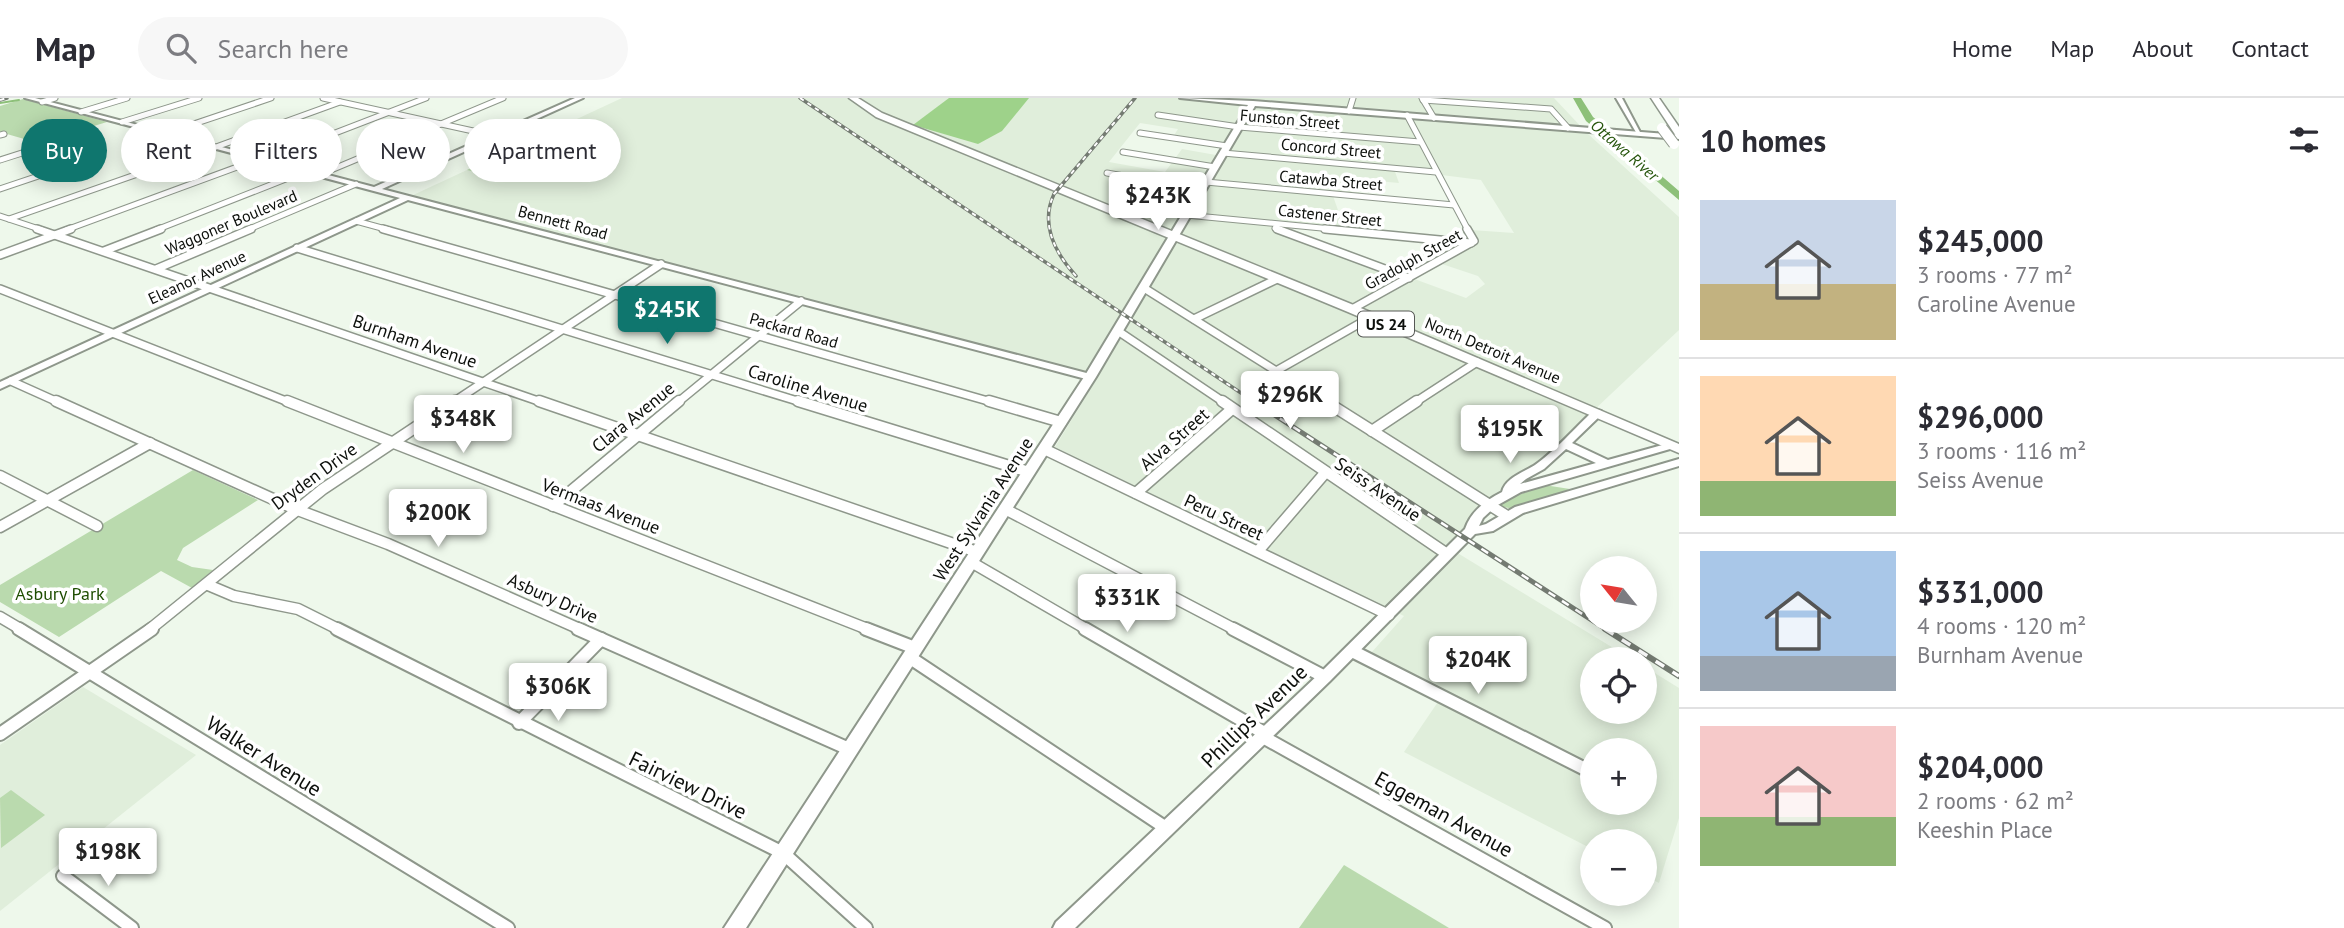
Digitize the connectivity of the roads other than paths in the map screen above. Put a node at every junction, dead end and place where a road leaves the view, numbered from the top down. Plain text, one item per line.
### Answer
1 (29, 98) edge
2 (55, 98) edge
3 (127, 98) edge
4 (198, 98) edge
5 (271, 98) edge
6 (323, 98) edge
7 (351, 98) edge
8 (426, 98) edge
9 (503, 98) edge
10 (580, 98) edge
11 (853, 98) edge
12 (1184, 98) edge
13 (1353, 98) edge
14 (1619, 98) edge
15 (1643, 98) edge
16 (1656, 98) edge
17 (1423, 99) edge
18 (340, 100) edge
19 (1254, 101) edge
20 (42, 102) junction
21 (1650, 110) dead end
22 (1349, 111) junction
23 (81, 112) junction
24 (388, 113) junction
25 (1158, 114) dead end
26 (1407, 115) junction
27 (1434, 118) junction
28 (132, 119) edge
29 (209, 119) edge
30 (416, 119) edge
31 (534, 119) edge
32 (450, 120) edge
33 (121, 122) edge
34 (1659, 123) dead end
35 (1239, 127) junction
36 (1568, 128) junction
37 (342, 130) edge
38 (1140, 133) dead end
39 (1639, 134) junction
40 (1677, 139) edge
41 (1420, 142) junction
42 (216, 146) edge
43 (1225, 150) junction
44 (1123, 152) dead end
45 (21, 153) edge
46 (0, 160) edge
47 (1215, 167) junction
48 (230, 172) edge
49 (1436, 172) junction
50 (1107, 173) dead end
51 (121, 178) edge
52 (342, 181) edge
53 (21, 182) edge
54 (278, 182) edge
55 (391, 182) edge
56 (396, 182) edge
57 (356, 184) junction
58 (1203, 186) junction
59 (0, 189) edge
60 (376, 189) junction
61 (387, 192) junction
62 (404, 197) junction
63 (1454, 205) junction
64 (385, 208) junction
65 (1186, 215) junction
66 (4, 217) edge
67 (356, 221) junction
68 (1261, 222) junction
69 (55, 235) junction
70 (1174, 236) junction
71 (1471, 243) junction
72 (297, 248) junction
73 (104, 251) junction
74 (0, 255) edge
75 (661, 264) junction
76 (156, 269) junction
77 (1409, 278) junction
78 (1277, 279) junction
79 (1144, 288) junction
80 (0, 289) edge
81 (210, 289) junction
82 (614, 294) junction
83 (801, 301) junction
84 (1352, 309) junction
85 (1371, 317) junction
86 (1194, 319) junction
87 (562, 329) junction
88 (1118, 331) junction
89 (113, 334) junction
90 (759, 335) junction
91 (1477, 362) junction
92 (1276, 371) junction
93 (710, 374) junction
94 (1090, 377) junction
95 (11, 382) junction
96 (482, 382) junction
97 (0, 387) edge
98 (1232, 409) junction
99 (1597, 413) junction
100 (1061, 422) junction
101 (1372, 431) junction
102 (636, 435) junction
103 (150, 443) junction
104 (391, 443) junction
105 (1564, 444) junction
106 (1672, 447) edge
107 (1044, 449) junction
108 (1679, 462) edge
109 (1601, 465) junction
110 (1029, 472) junction
111 (1325, 473) junction
112 (0, 477) edge
113 (1558, 478) junction
114 (1618, 481) junction
115 (1578, 492) junction
116 (1136, 493) junction
117 (1503, 494) junction
118 (48, 500) junction
119 (1490, 505) junction
120 (553, 506) junction
121 (295, 509) junction
122 (1005, 509) junction
123 (1507, 516) junction
124 (97, 526) dead end
125 (0, 527) edge
126 (1472, 531) junction
127 (1258, 551) junction
128 (1447, 554) junction
129 (974, 557) junction
130 (208, 585) junction
131 (1389, 615) junction
132 (0, 617) edge
133 (601, 639) junction
134 (1352, 651) junction
135 (912, 653) junction
136 (90, 672) junction
137 (1325, 677) junction
138 (519, 723) junction
139 (0, 734) edge
140 (1265, 736) junction
141 (849, 749) junction
142 (1580, 766) edge
143 (1166, 828) junction
144 (783, 853) junction
145 (63, 876) dead end
146 (132, 928) edge
147 (508, 928) edge
148 (734, 928) edge
149 (866, 928) edge
150 (1062, 928) edge
151 (1605, 928) edge

1 - 20 street, Bennett Road
2 - 20 street
3 - 23 street
4 - 28 street
5 - 29 street
6 - 18 street
7 - 18 street
8 - 24 street
9 - 32 street
10 - 31 street
11 - 70 main road, North Detroit Avenue / US 24
12 - 19 main road
13 - 22 street
14 - 39 street
15 - 21 highway
16 - 40 highway
17 - 27 street
17 - 36 street
18 - 24 street
18 - 42 street
19 - 22 main road
19 - 35 main road, West Sylvania Avenue
20 - 23 street, Bennett Road
22 - 26 main road
23 - 33 street, Bennett Road
24 - 30 street
24 - 37 street
25 - 35 street, Funston Street
26 - 27 main road
26 - 41 street, Gradolph Street
27 - 36 main road
34 - 40 highway, bridge
35 - 41 street, Funston Street
35 - 43 main road, West Sylvania Avenue
36 - 39 main road
38 - 43 street, Concord Street
39 - 40 main road
41 - 49 street, Gradolph Street
43 - 47 main road, West Sylvania Avenue
43 - 49 street, Concord Street
44 - 47 street
45 - 46 street
47 - 58 main road, West Sylvania Avenue
48 - 69 street
49 - 63 street, Gradolph Street
50 - 58 street, Catawba Street
51 - 66 street
52 - 57 street, Bennett Road
53 - 59 street
54 - 73 street
55 - 60 street
56 - 62 street
57 - 60 street, Bennett Road
57 - 76 street, Waggoner Boulevard
58 - 63 street, Catawba Street
58 - 65 main road, West Sylvania Avenue
60 - 61 street, Bennett Road
61 - 62 street, Bennett Road
61 - 64 street
62 - 64 street, Eleanor Avenue
62 - 75 street, Bennett Road
63 - 71 street, Gradolph Street
64 - 67 street, Eleanor Avenue
65 - 68 street, Castener Street
65 - 70 main road, West Sylvania Avenue
66 - 69 street, Burnham Avenue
67 - 72 street, Eleanor Avenue
67 - 82 street, Packard Road
68 - 71 street, Castener Street
68 - 77 street
69 - 73 street, Burnham Avenue
69 - 74 street
70 - 78 main road, North Detroit Avenue / US 24
70 - 79 main road, West Sylvania Avenue
71 - 77 street, Gradolph Street
72 - 81 street, Eleanor Avenue
72 - 87 street, Caroline Avenue
73 - 76 street, Burnham Avenue
75 - 82 street, Dryden Drive
75 - 83 street, Bennett Road
76 - 81 street, Burnham Avenue
77 - 84 street, Gradolph Street
78 - 84 main road, North Detroit Avenue / US 24
78 - 86 street
79 - 86 street
79 - 88 main road, West Sylvania Avenue
80 - 89 street, Vermaas Avenue
81 - 89 street, Eleanor Avenue
81 - 96 street, Burnham Avenue
82 - 87 street, Dryden Drive
82 - 90 street, Packard Road
83 - 90 street, Clara Avenue
83 - 94 street, Bennett Road
84 - 85 main road, North Detroit Avenue / US 24
85 - 91 main road, North Detroit Avenue / US 24
85 - 92 street
86 - 92 street
87 - 93 street, Caroline Avenue
87 - 96 street, Dryden Drive
88 - 94 main road, West Sylvania Avenue
88 - 98 street, Seiss Avenue
89 - 95 street, Eleanor Avenue
89 - 104 street, Vermaas Avenue
90 - 93 street, Clara Avenue
90 - 100 street, Packard Road
91 - 99 main road, North Detroit Avenue / US 24
91 - 101 street
92 - 101 street
93 - 102 street, Clara Avenue
93 - 110 street, Caroline Avenue
94 - 100 main road, West Sylvania Avenue
95 - 97 street, Eleanor Avenue
95 - 103 street, Asbury Drive
96 - 102 street, Burnham Avenue
96 - 104 street, Dryden Drive
98 - 111 street, Seiss Avenue
98 - 116 street, Alva Street
99 - 105 street, Phillips Avenue
99 - 106 main road, North Detroit Avenue / US 24
100 - 107 main road, West Sylvania Avenue
101 - 119 street
102 - 120 street, Clara Avenue
102 - 129 street, Burnham Avenue
103 - 118 street
103 - 121 street, Asbury Drive
104 - 120 street, Vermaas Avenue
104 - 121 street, Dryden Drive
105 - 109 street
105 - 117 street, Phillips Avenue
106 - 109 street, Phillips Avenue
107 - 110 main road, West Sylvania Avenue
107 - 116 street, Peru Street
108 - 114 street, Phillips Avenue
109 - 113 street, Phillips Avenue
109 - 114 street
110 - 122 main road, West Sylvania Avenue
111 - 127 street
111 - 128 street, Seiss Avenue
112 - 118 street
113 - 115 street
113 - 117 street, Phillips Avenue
114 - 115 street, Phillips Avenue
115 - 123 street, Phillips Avenue
116 - 127 street, Peru Street
117 - 119 street, Phillips Avenue
118 - 124 street
118 - 125 street
119 - 123 street
119 - 126 street, Phillips Avenue
120 - 135 street, Vermaas Avenue
121 - 130 street, Dryden Drive
121 - 133 street, Asbury Drive
122 - 129 main road, West Sylvania Avenue
122 - 137 street
123 - 126 street, Phillips Avenue
126 - 128 street, Phillips Avenue
127 - 131 street, Peru Street
128 - 131 street, Phillips Avenue
129 - 135 main road, West Sylvania Avenue
129 - 140 street, Burnham Avenue
130 - 136 street, Dryden Drive
130 - 138 street, Fairview Drive
131 - 134 street, Phillips Avenue
132 - 136 street, Walker Avenue
133 - 138 street
133 - 141 street, Asbury Drive
134 - 137 street, Phillips Avenue
134 - 142 street
135 - 141 main road, West Sylvania Avenue
135 - 143 street, Vermaas Avenue
136 - 139 street, Dryden Drive
136 - 147 street, Walker Avenue
137 - 140 street, Phillips Avenue
138 - 144 street, Fairview Drive
140 - 143 street, Phillips Avenue
140 - 151 street, Eggeman Avenue
141 - 144 main road, West Sylvania Avenue
143 - 150 street, Phillips Avenue
144 - 148 main road, West Sylvania Avenue
144 - 149 street, Fairview Drive
145 - 146 street

